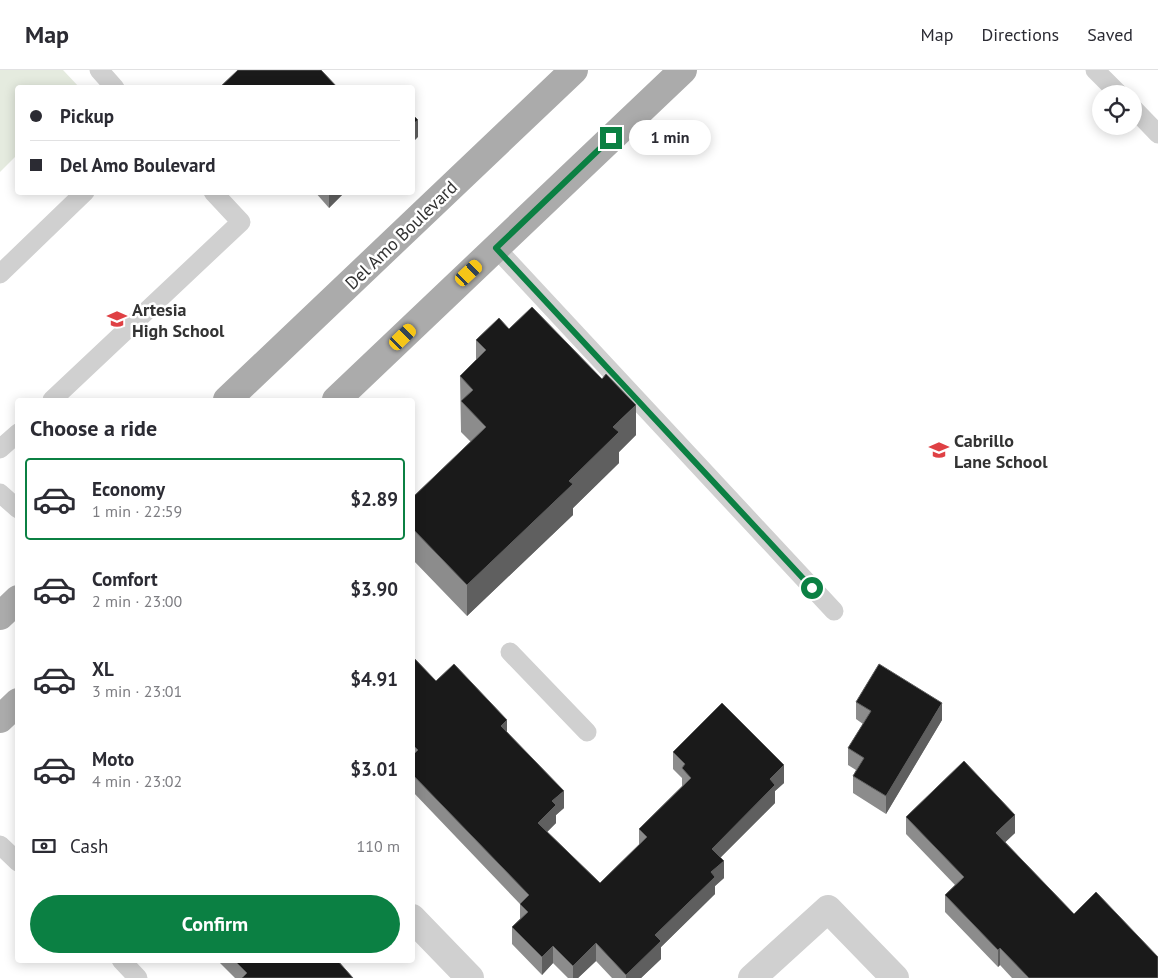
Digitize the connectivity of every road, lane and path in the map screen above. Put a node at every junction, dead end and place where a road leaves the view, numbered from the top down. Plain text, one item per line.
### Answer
1 (99, 70) edge
2 (574, 70) edge
3 (684, 70) edge
4 (1095, 70) edge
5 (112, 85) edge
6 (1110, 85) edge
7 (1142, 117) edge
8 (1158, 134) edge
9 (82, 195) edge
10 (216, 195) edge
11 (496, 248) junction
12 (0, 274) edge
13 (54, 398) edge
14 (229, 398) edge
15 (338, 398) edge
16 (15, 435) edge
17 (0, 449) edge
18 (0, 493) edge
19 (15, 506) edge
20 (15, 602) edge
21 (834, 611) dead end
22 (0, 616) edge
23 (510, 652) dead end
24 (15, 705) edge
25 (0, 719) edge
26 (587, 732) dead end
27 (0, 845) edge
28 (15, 859) edge
29 (415, 921) edge
30 (124, 963) edge
31 (138, 978) edge
32 (470, 978) edge
33 (752, 978) edge
34 (895, 978) edge

1 - 5 lane
2 - 14 main road, Del Amo Boulevard
3 - 11 main road
4 - 6 lane
7 - 8 lane
9 - 12 lane
10 - 13 lane
11 - 15 main road
11 - 21 lane
16 - 17 lane
18 - 19 lane
20 - 22 main road
23 - 26 lane
24 - 25 main road
27 - 28 lane
29 - 32 street
30 - 31 lane
33 - 34 street

